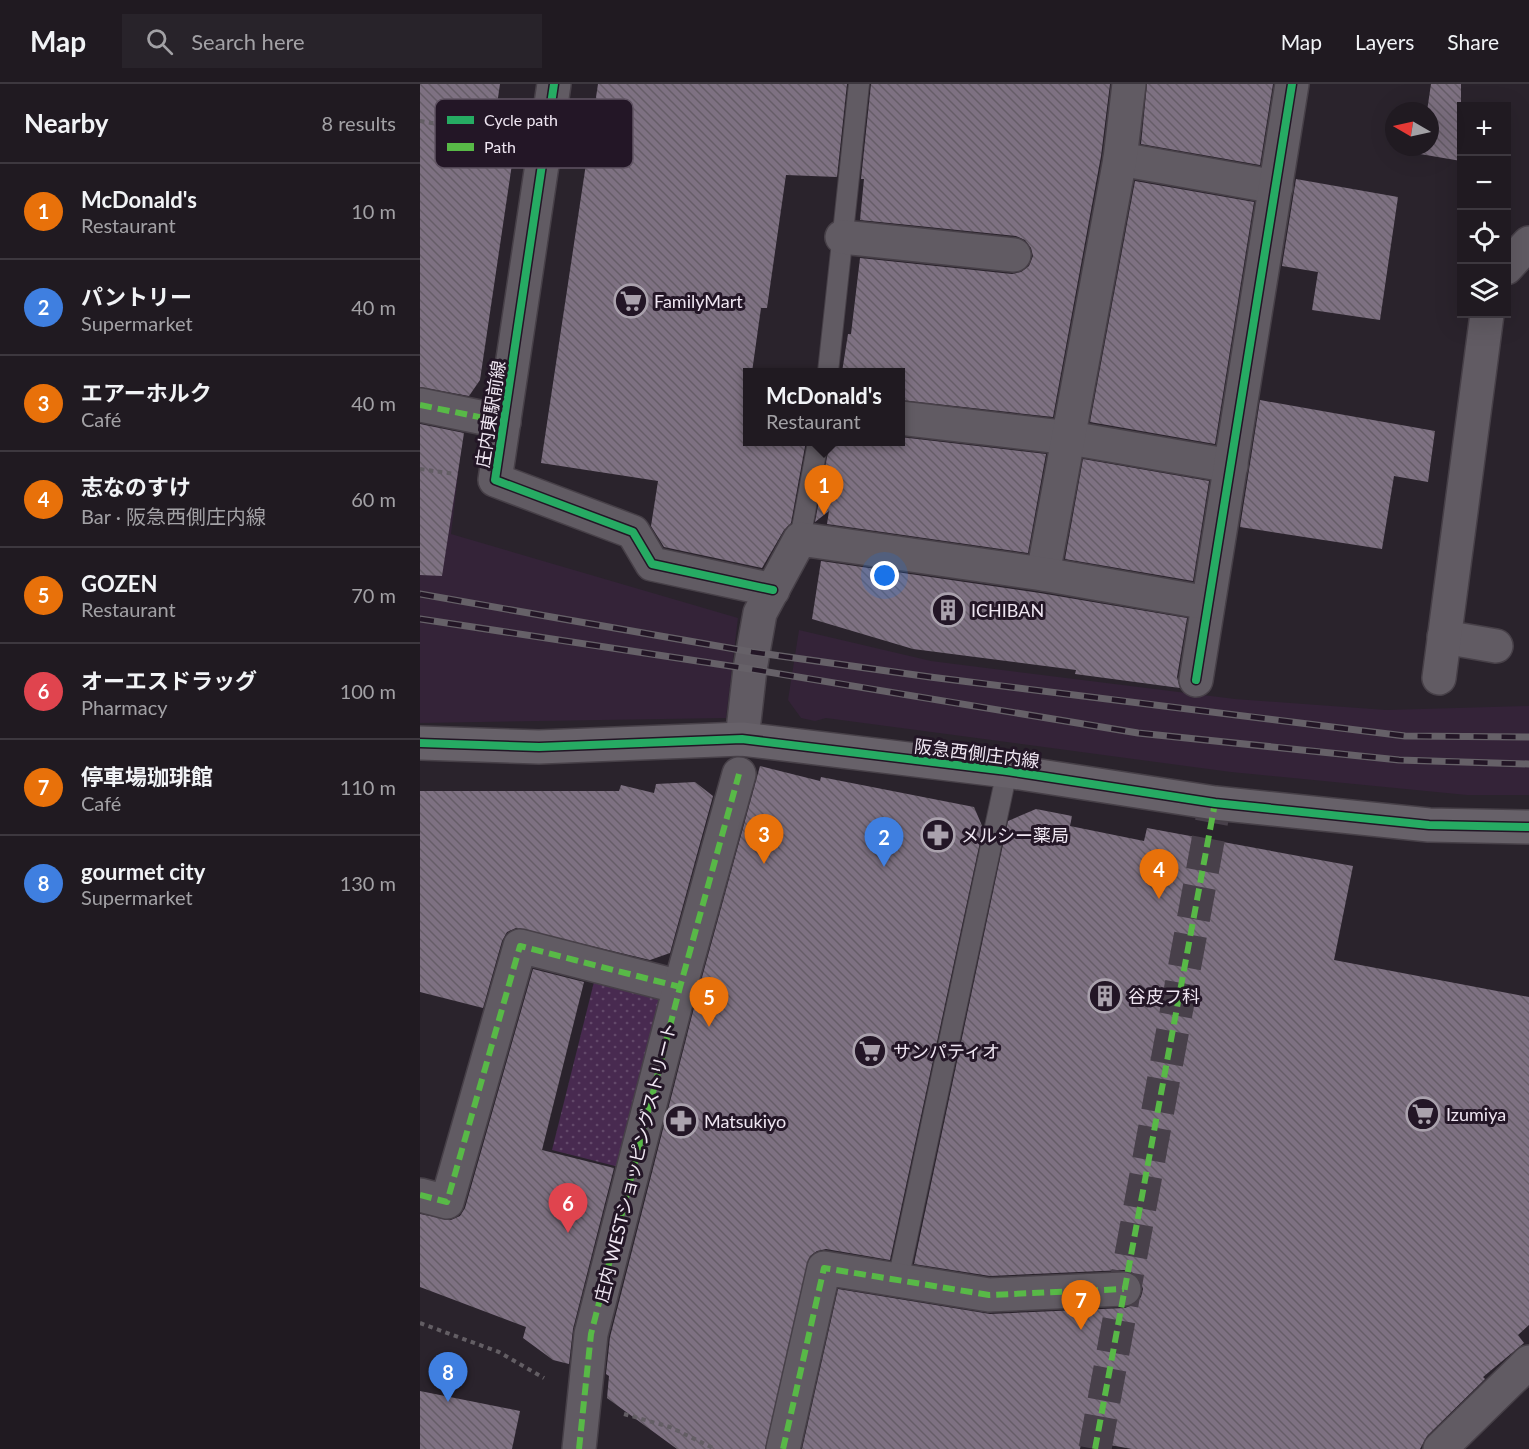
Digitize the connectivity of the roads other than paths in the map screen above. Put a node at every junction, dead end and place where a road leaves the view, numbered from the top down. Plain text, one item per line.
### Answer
1 (554, 84) edge
2 (859, 84) edge
3 (1129, 84) edge
4 (1292, 84) edge
5 (552, 99) edge
6 (1120, 159) junction
7 (541, 168) edge
8 (1276, 187) junction
9 (842, 237) junction
10 (1529, 243) edge
11 (1014, 255) dead end
12 (1510, 264) edge
13 (1486, 318) edge
14 (828, 368) edge
15 (420, 405) edge
16 (905, 419) edge
17 (504, 422) junction
18 (1070, 438) junction
19 (817, 446) edge
20 (1231, 466) junction
21 (800, 539) junction
22 (1042, 574) junction
23 (773, 590) junction
24 (1208, 603) junction
25 (1444, 637) junction
26 (1496, 646) dead end
27 (1439, 678) dead end
28 (1196, 680) dead end
29 (742, 739) junction
30 (420, 743) edge
31 (1006, 771) junction
32 (740, 774) dead end
33 (1529, 827) edge
34 (680, 987) junction
35 (420, 1195) edge
36 (898, 1280) junction
37 (1124, 1289) dead end
38 (1529, 1362) edge
39 (579, 1449) edge
40 (783, 1449) edge
41 (1440, 1449) edge

1 - 5 street, 庄内東駅前線
2 - 9 lane
3 - 6 street
4 - 8 street
6 - 8 street
6 - 18 street
7 - 17 street, 庄内東駅前線
8 - 20 street
9 - 11 street
9 - 14 lane
10 - 12 street
13 - 25 street
15 - 17 street
16 - 18 street
17 - 23 street, 庄内東駅前線
18 - 20 street
18 - 22 street
19 - 21 lane
20 - 24 street
21 - 22 street
21 - 23 street
22 - 24 street
23 - 29 street
24 - 28 street
25 - 26 street
25 - 27 street
29 - 30 street, 阪急西側庄内線
29 - 31 street, 阪急西側庄内線
31 - 33 street, 阪急西側庄内線
31 - 36 lane
32 - 34 street, 庄内 WESTショッピングストリート
34 - 35 street
34 - 39 street, 庄内 WESTショッピングストリート
36 - 37 street
36 - 40 street
38 - 41 street

